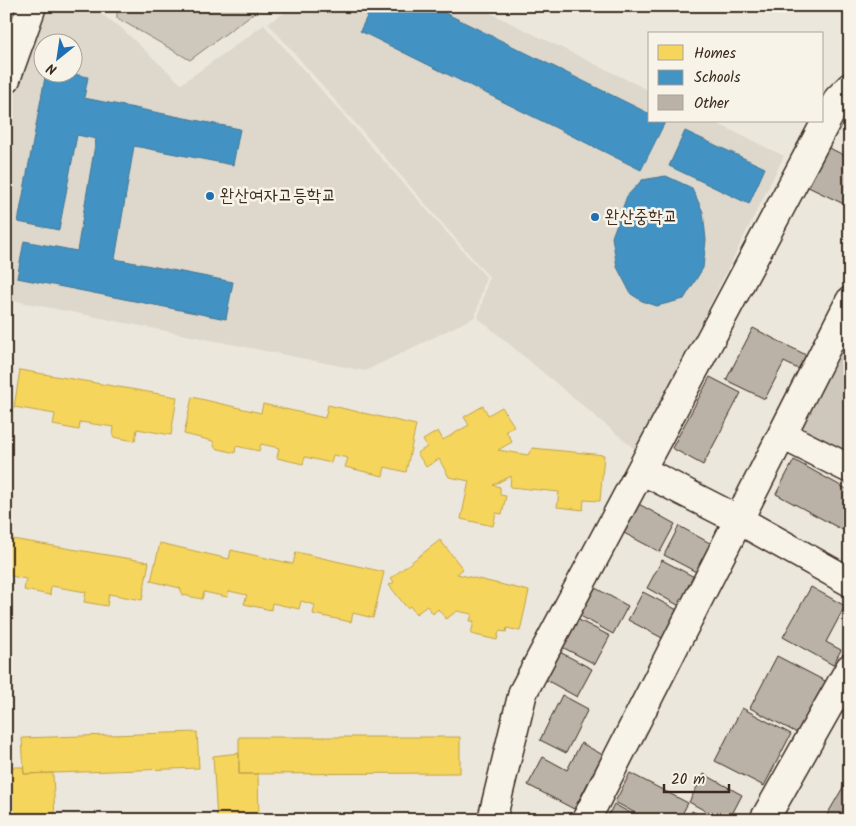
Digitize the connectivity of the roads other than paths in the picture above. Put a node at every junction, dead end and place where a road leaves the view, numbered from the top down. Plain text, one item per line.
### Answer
1 (32, 6) edge
2 (6, 79) edge
3 (846, 99) edge
4 (850, 301) edge
5 (782, 435) junction
6 (850, 469) edge
7 (641, 470) junction
8 (739, 520) junction
9 (850, 582) edge
10 (850, 668) edge
11 (492, 820) edge
12 (586, 820) edge
13 (764, 820) edge

1 - 2 street
3 - 7 street
4 - 5 street
5 - 6 street
5 - 8 street
7 - 8 street
7 - 11 street
8 - 9 street
8 - 12 street
10 - 13 street

